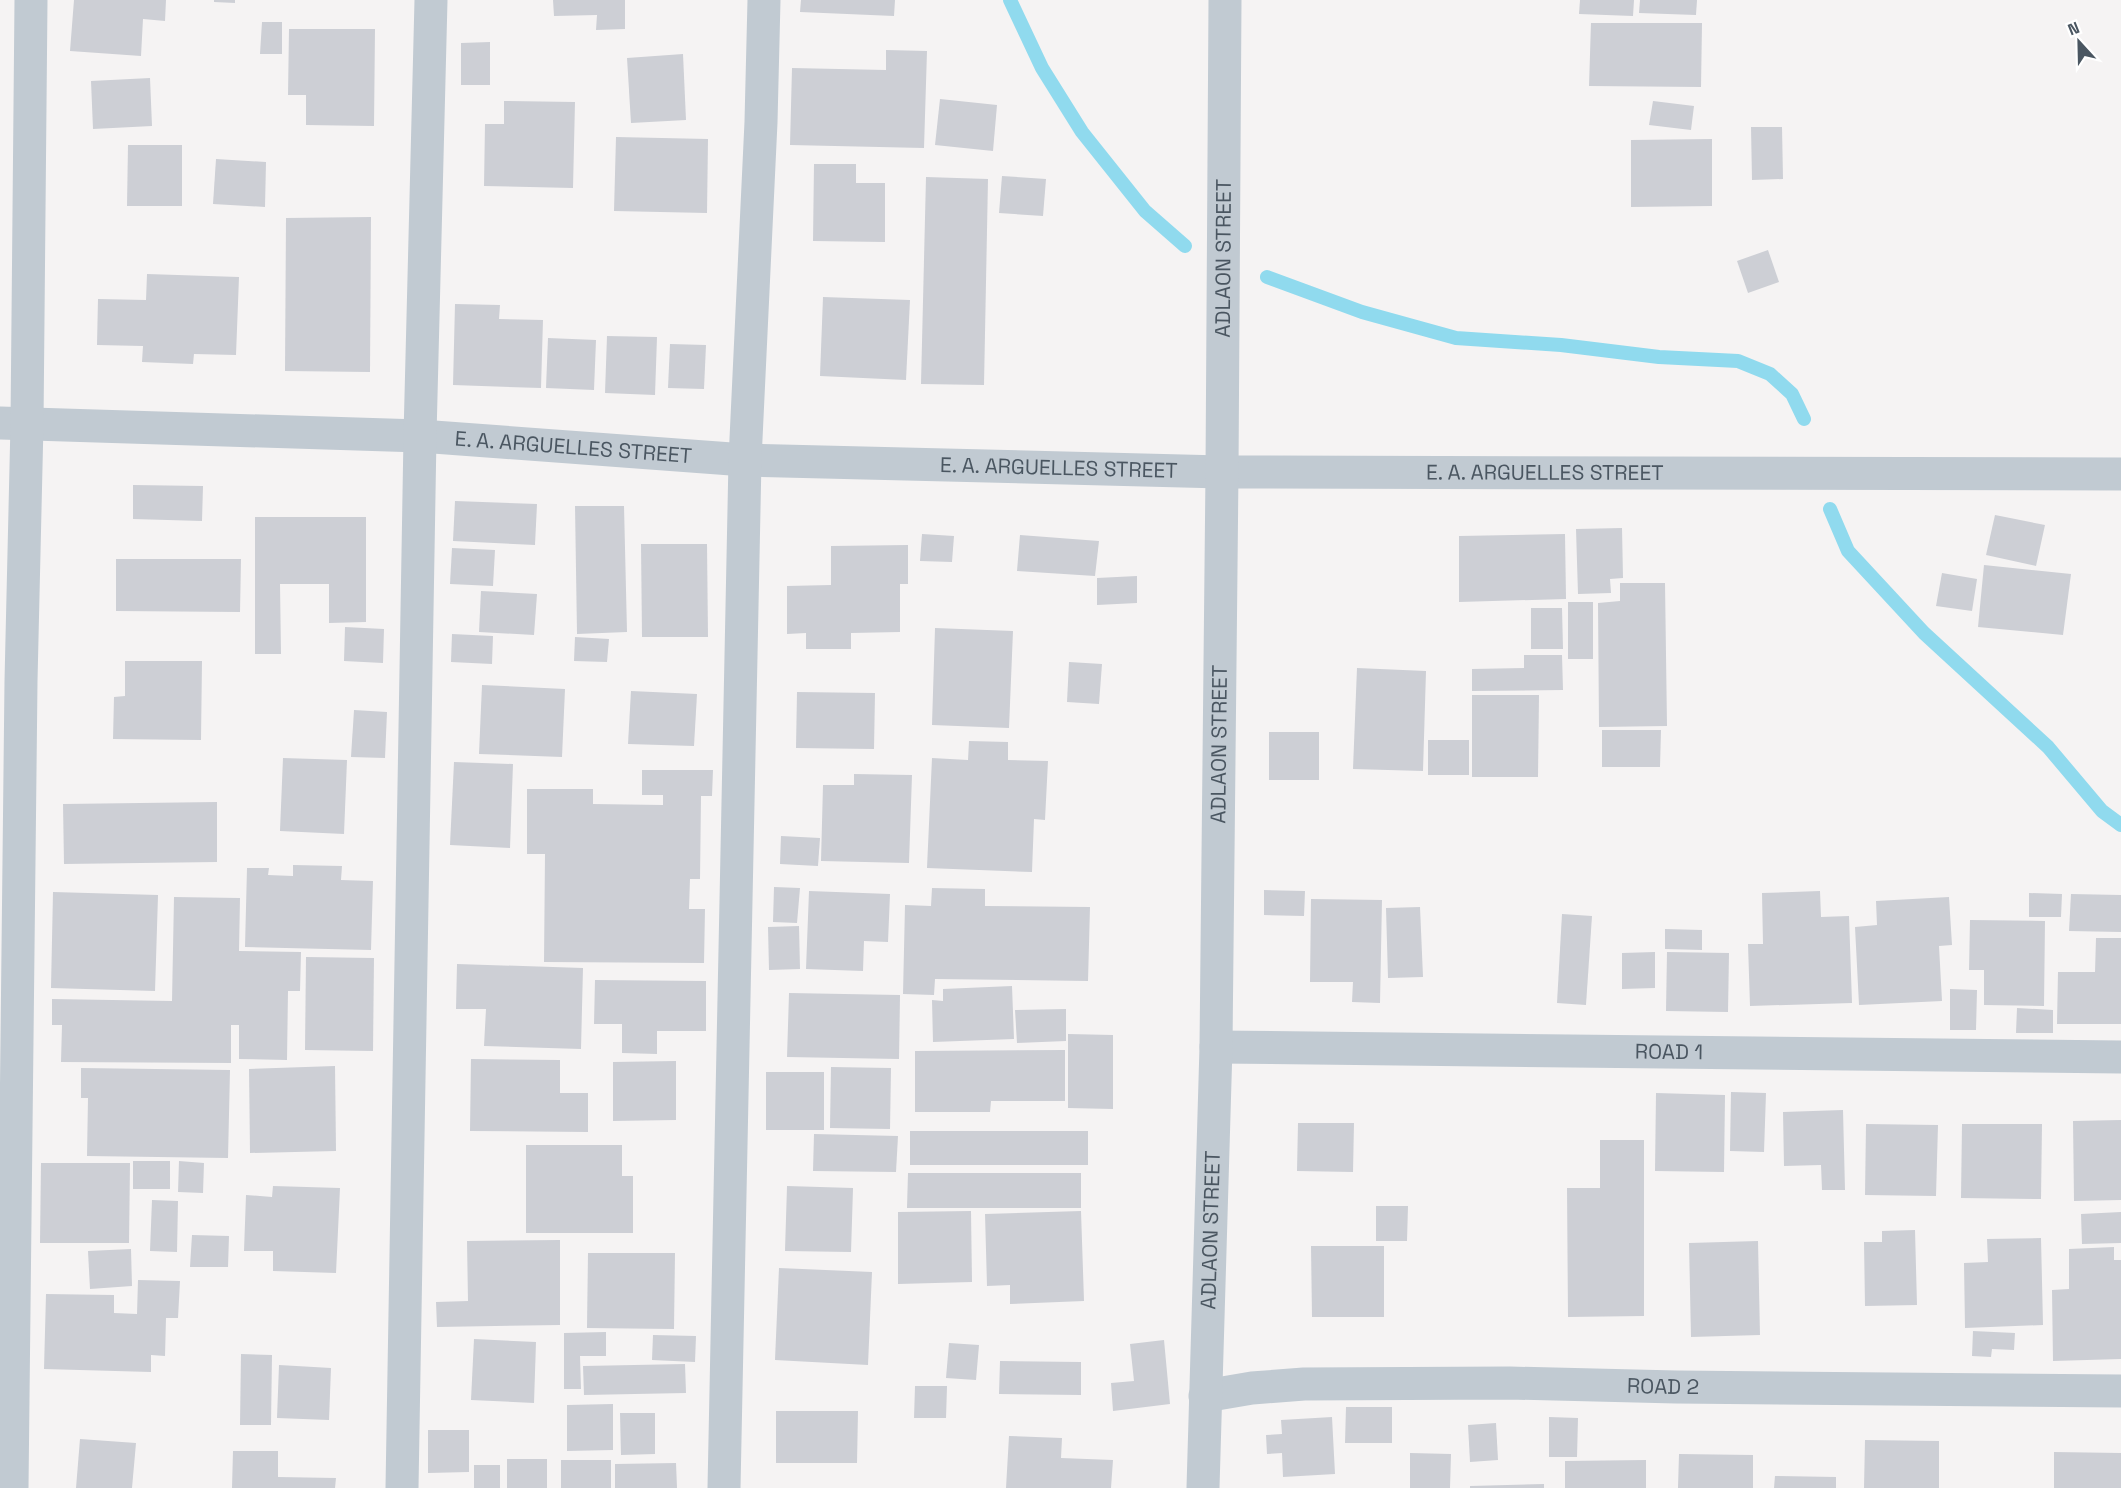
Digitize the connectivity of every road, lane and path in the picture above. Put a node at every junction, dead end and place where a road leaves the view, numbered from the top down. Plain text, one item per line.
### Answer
1 (31, 0) edge
2 (431, 0) edge
3 (764, 0) edge
4 (1225, 0) edge
5 (14, 424) edge
6 (420, 436) junction
7 (745, 460) junction
8 (1222, 472) junction
9 (2121, 474) edge
10 (1216, 1047) junction
11 (2121, 1057) edge
12 (2121, 1391) edge
13 (1205, 1396) junction
14 (12, 1488) edge
15 (402, 1488) edge
16 (724, 1488) edge
17 (1203, 1488) edge

1 - 5 street
2 - 6 street
3 - 7 street
4 - 8 street, ADLAON STREET
5 - 6 street, E. A. ARGUELLES STREET
5 - 14 street
6 - 7 street, E. A. ARGUELLES STREET
6 - 15 street
7 - 8 street, E. A. ARGUELLES STREET
7 - 16 street
8 - 9 street, E. A. ARGUELLES STREET
8 - 10 street, ADLAON STREET
10 - 11 street, ROAD 1
10 - 13 street, ADLAON STREET
12 - 13 street, ROAD 2
13 - 17 street, ADLAON STREET

